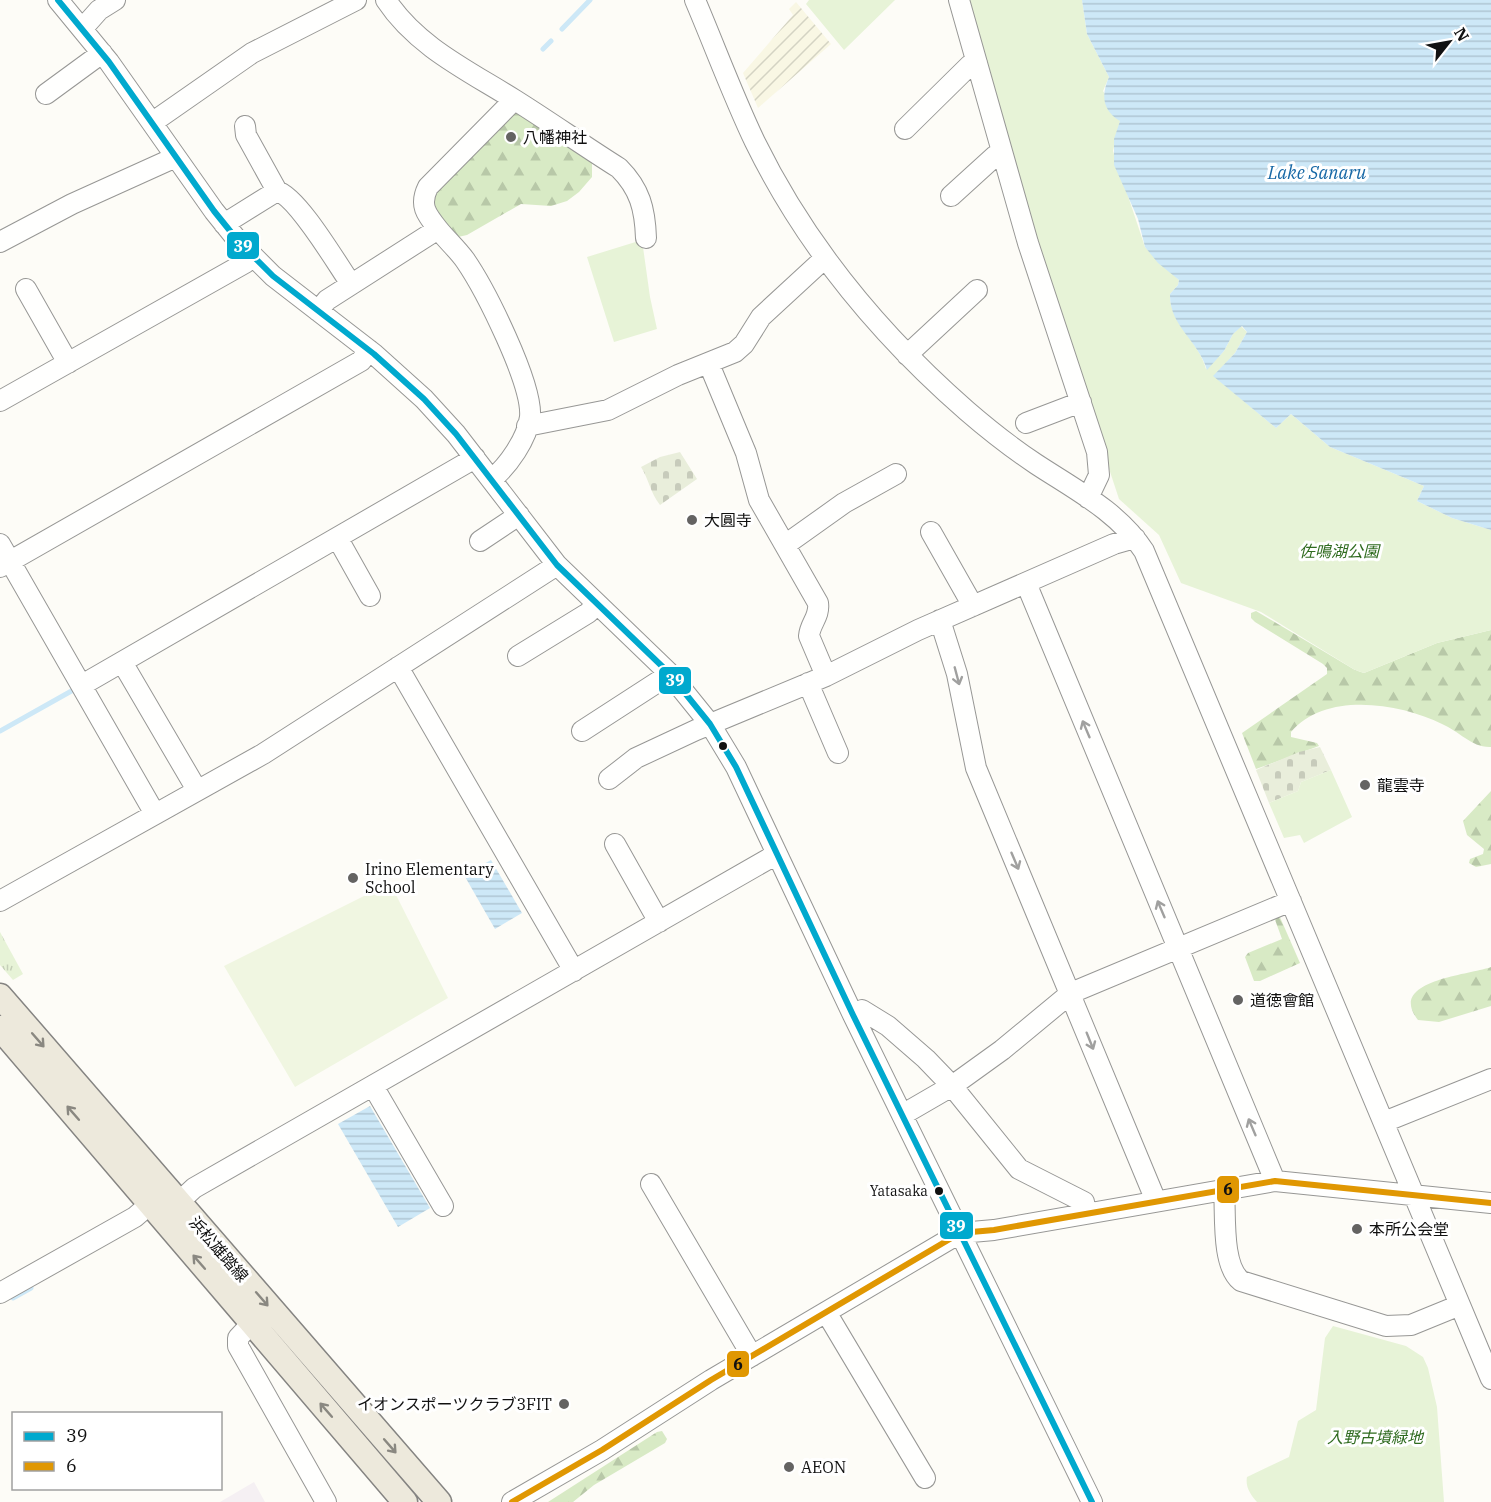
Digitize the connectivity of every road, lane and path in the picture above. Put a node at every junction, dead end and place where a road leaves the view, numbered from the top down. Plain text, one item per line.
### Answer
1 (58, 0) edge
2 (115, 0) edge
3 (356, 0) edge
4 (386, 0) edge
5 (695, 0) edge
6 (959, 0) edge
7 (83, 28) junction
8 (102, 53) junction
9 (977, 63) junction
10 (46, 94) dead end
11 (513, 99) junction
12 (153, 122) junction
13 (245, 126) dead end
14 (905, 129) dead end
15 (1002, 154) junction
16 (176, 157) junction
17 (277, 191) junction
18 (951, 196) dead end
19 (224, 224) junction
20 (438, 229) junction
21 (646, 238) dead end
22 (0, 242) edge
23 (253, 256) junction
24 (825, 258) junction
25 (351, 284) junction
26 (26, 289) dead end
27 (977, 290) dead end
28 (318, 311) junction
29 (369, 350) junction
30 (907, 354) junction
31 (68, 363) junction
32 (709, 364) junction
33 (0, 401) edge
34 (1081, 402) junction
35 (1026, 423) dead end
36 (527, 426) junction
37 (475, 458) junction
38 (896, 474) dead end
39 (492, 479) junction
40 (1088, 498) junction
41 (519, 515) junction
42 (931, 532) dead end
43 (1135, 538) junction
44 (338, 539) junction
45 (480, 541) dead end
46 (0, 544) edge
47 (785, 545) junction
48 (5, 564) edge
49 (557, 565) junction
50 (1026, 583) junction
51 (370, 596) dead end
52 (597, 604) junction
53 (972, 606) junction
54 (940, 620) junction
55 (518, 656) dead end
56 (122, 662) junction
57 (398, 667) junction
58 (670, 674) junction
59 (817, 680) junction
60 (82, 685) junction
61 (710, 724) junction
62 (582, 732) dead end
63 (838, 753) dead end
64 (609, 779) dead end
65 (197, 790) junction
66 (155, 814) junction
67 (615, 844) dead end
68 (777, 854) junction
69 (0, 901) edge
70 (1291, 901) junction
71 (659, 922) junction
72 (1178, 948) junction
73 (574, 972) junction
74 (1071, 993) junction
75 (0, 996) edge
76 (853, 1015) junction
77 (0, 1028) edge
78 (1491, 1079) edge
79 (373, 1086) junction
80 (952, 1086) junction
81 (902, 1115) junction
82 (1384, 1122) junction
83 (1275, 1182) junction
84 (651, 1184) dead end
85 (1224, 1189) junction
86 (1415, 1195) junction
87 (1156, 1201) junction
88 (178, 1202) junction
89 (1491, 1203) edge
90 (150, 1204) junction
91 (443, 1206) dead end
92 (1086, 1214) junction
93 (960, 1233) junction
94 (0, 1293) edge
95 (1460, 1305) junction
96 (826, 1312) junction
97 (252, 1323) junction
98 (752, 1356) junction
99 (1491, 1379) edge
100 (925, 1478) dead end
101 (326, 1502) edge
102 (405, 1502) edge
103 (439, 1502) edge
104 (512, 1502) edge
105 (1092, 1502) edge

1 - 7 street
2 - 7 street
3 - 12 street
4 - 11 street
5 - 24 street
6 - 9 street
7 - 8 street
8 - 10 street
8 - 12 street
9 - 14 street
9 - 15 street
11 - 20 street
11 - 21 street
12 - 16 street
13 - 17 street
15 - 18 street
15 - 34 street
16 - 19 street
16 - 22 street
17 - 19 street
17 - 25 street
19 - 23 street
20 - 25 street
20 - 36 street
23 - 28 street
23 - 31 street
24 - 30 street
24 - 32 street
25 - 28 street
26 - 31 street
27 - 30 street
28 - 29 street
29 - 37 street
29 - 48 street
30 - 40 street
31 - 33 street
32 - 36 street
32 - 47 street
34 - 35 street
34 - 40 street
36 - 39 street
37 - 39 street
37 - 44 street
38 - 47 street
39 - 41 street
40 - 43 street
41 - 45 street
41 - 49 street
42 - 53 street
43 - 50 street
43 - 70 street
44 - 51 street
44 - 56 street
46 - 48 street
47 - 59 street
48 - 60 street
49 - 52 street
49 - 57 street
50 - 53 street
72 -> 50 street
52 - 55 street
52 - 58 street
53 - 54 street
54 - 59 street
54 -> 74 street
56 - 60 street
56 - 65 street
57 - 65 street
57 - 73 street
58 - 61 street
58 - 62 street
59 - 61 street
59 - 63 street
60 - 66 street
61 - 64 street
61 - 68 street
65 - 66 street
66 - 69 street
67 - 71 street
68 - 71 street
68 - 76 street
70 - 72 street
70 - 82 street
71 - 73 street
72 - 74 street
83 -> 72 street
73 - 79 street
74 - 80 street
74 -> 87 street
75 -> 88 main road, 浜松雄踏線
76 - 80 street
76 - 81 street
90 -> 77 main road, 浜松雄踏線
78 - 82 street
79 - 88 street
79 - 91 street
80 - 81 street
80 - 92 street
81 - 93 street
82 - 86 street
83 - 85 street
83 - 86 street
84 - 98 street
85 - 87 street
85 - 95 street
86 - 89 street
86 - 95 street
87 - 92 street
88 -> 103 main road, 浜松雄踏線
90 - 94 street
97 -> 90 main road, 浜松雄踏線
92 - 93 street
93 - 96 street
93 - 105 street
95 - 99 street
96 - 98 street
96 - 100 street
97 - 101 street
102 -> 97 main road, 浜松雄踏線
98 - 104 street

